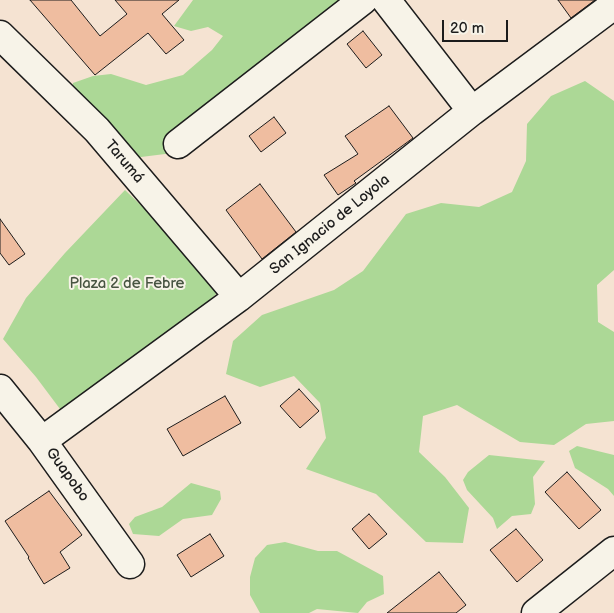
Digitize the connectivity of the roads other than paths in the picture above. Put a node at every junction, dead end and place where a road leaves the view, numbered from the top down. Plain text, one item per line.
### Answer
1 (363, 0) edge
2 (386, 0) edge
3 (614, 5) edge
4 (0, 34) edge
5 (472, 111) junction
6 (178, 144) dead end
7 (239, 298) junction
8 (0, 390) edge
9 (42, 441) junction
10 (614, 551) edge
11 (130, 564) dead end
12 (536, 613) edge

1 - 6 street
2 - 5 street
3 - 5 street, San Ignacio de Loyola
4 - 7 street, Tarumá
5 - 7 street, San Ignacio de Loyola
7 - 9 street, San Ignacio de Loyola
8 - 9 street, Guapobo
9 - 11 street, Guapobo
10 - 12 street

